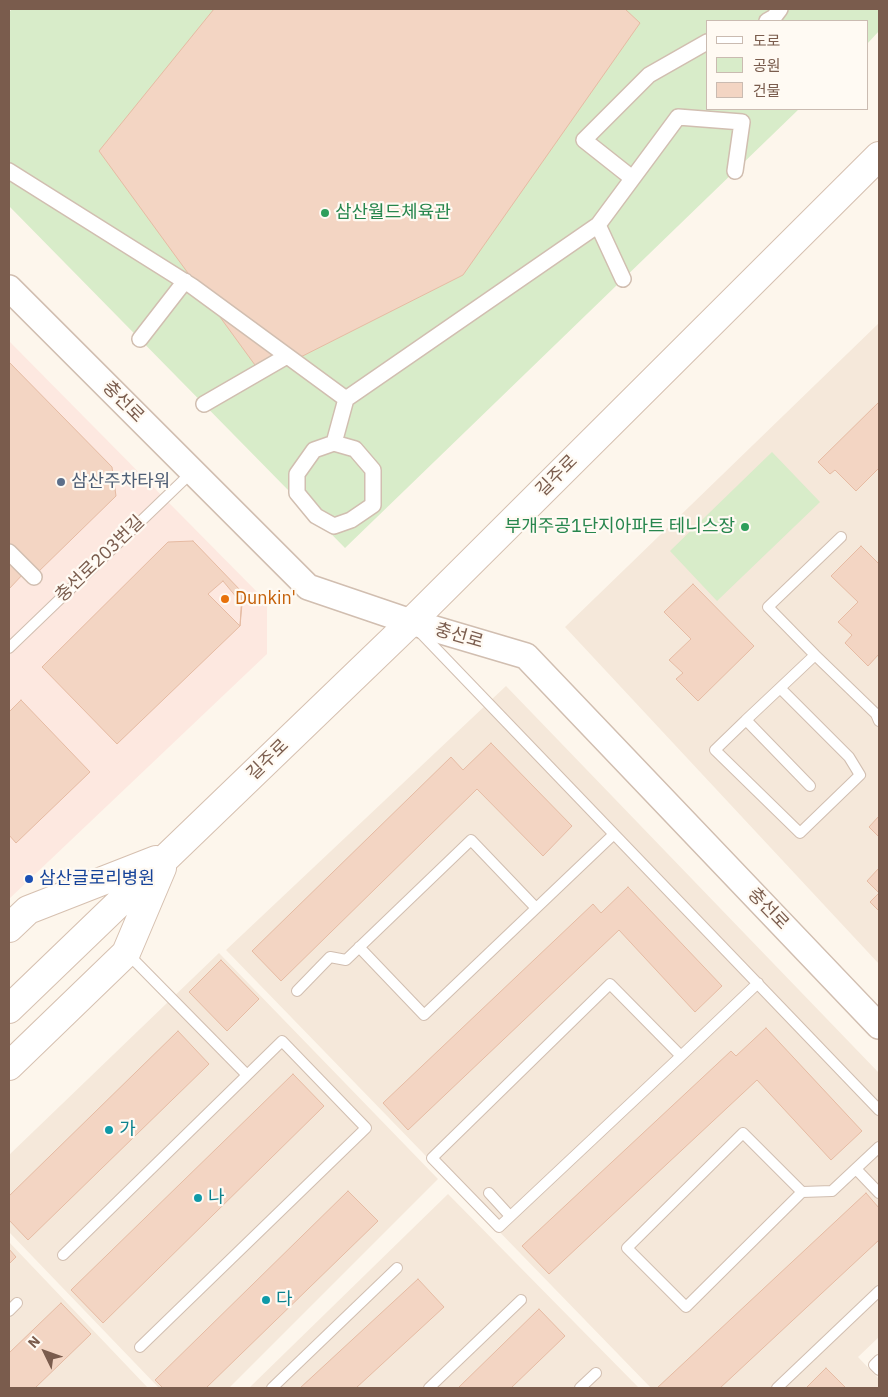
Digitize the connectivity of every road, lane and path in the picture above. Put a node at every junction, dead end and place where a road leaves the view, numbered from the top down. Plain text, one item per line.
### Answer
1 (780, 9) edge
2 (769, 20) edge
3 (706, 43) edge
4 (745, 115) edge
5 (879, 156) edge
6 (9, 171) edge
7 (735, 171) dead end
8 (632, 178) junction
9 (598, 225) junction
10 (623, 279) dead end
11 (185, 281) junction
12 (9, 288) edge
13 (140, 340) dead end
14 (287, 356) junction
15 (346, 399) junction
16 (204, 404) dead end
17 (334, 443) junction
18 (192, 471) junction
19 (841, 537) dead end
20 (9, 552) edge
21 (34, 577) dead end
22 (410, 622) junction
23 (9, 648) edge
24 (815, 655) junction
25 (780, 688) junction
26 (878, 715) edge
27 (746, 720) junction
28 (810, 786) dead end
29 (614, 834) junction
30 (167, 856) junction
31 (536, 908) junction
32 (9, 928) edge
33 (359, 948) junction
34 (126, 953) junction
35 (758, 983) junction
36 (297, 991) dead end
37 (9, 1009) edge
38 (879, 1026) edge
39 (681, 1056) junction
40 (9, 1066) edge
41 (247, 1075) junction
42 (879, 1110) edge
43 (879, 1148) edge
44 (856, 1169) junction
45 (802, 1192) junction
46 (489, 1193) dead end
47 (879, 1193) edge
48 (510, 1216) junction
49 (64, 1255) dead end
50 (397, 1268) dead end
51 (879, 1290) edge
52 (521, 1300) dead end
53 (17, 1303) dead end
54 (9, 1311) edge
55 (140, 1348) dead end
56 (879, 1360) edge
57 (879, 1370) edge
58 (596, 1373) dead end
59 (272, 1388) edge
60 (429, 1388) edge
61 (580, 1388) edge
62 (777, 1388) edge

1 - 2 street
3 - 8 street
4 - 7 street
4 - 8 street
5 - 22 main road, 길주로
6 - 11 street
8 - 9 street
9 - 10 street
9 - 15 street
11 - 13 street
11 - 14 street
12 - 18 street, 충선로
14 - 15 street
14 - 16 street
15 - 17 street
17 - 17 street
18 - 22 street, 충선로
18 - 23 lane, 충선로203번길
19 - 24 lane
20 - 21 street
22 - 29 lane
22 - 30 main road, 길주로
22 - 38 street, 충선로
24 - 25 lane
24 - 26 lane
25 - 27 lane
25 - 27 lane
27 - 28 lane
29 - 31 lane
29 - 35 lane
30 - 32 main road, 길주로
30 - 34 main road, 길주로
30 - 37 main road, 길주로
31 - 33 lane
31 - 33 lane
33 - 36 lane
34 - 40 main road, 길주로
34 - 41 lane
35 - 39 lane
35 - 42 lane
39 - 48 lane
39 - 48 lane
41 - 49 lane
41 - 55 lane
43 - 44 lane
44 - 45 lane
44 - 47 lane
45 - 45 lane
46 - 48 lane
50 - 59 lane
51 - 62 lane
52 - 60 lane
53 - 54 lane
56 - 57 lane
58 - 61 lane

